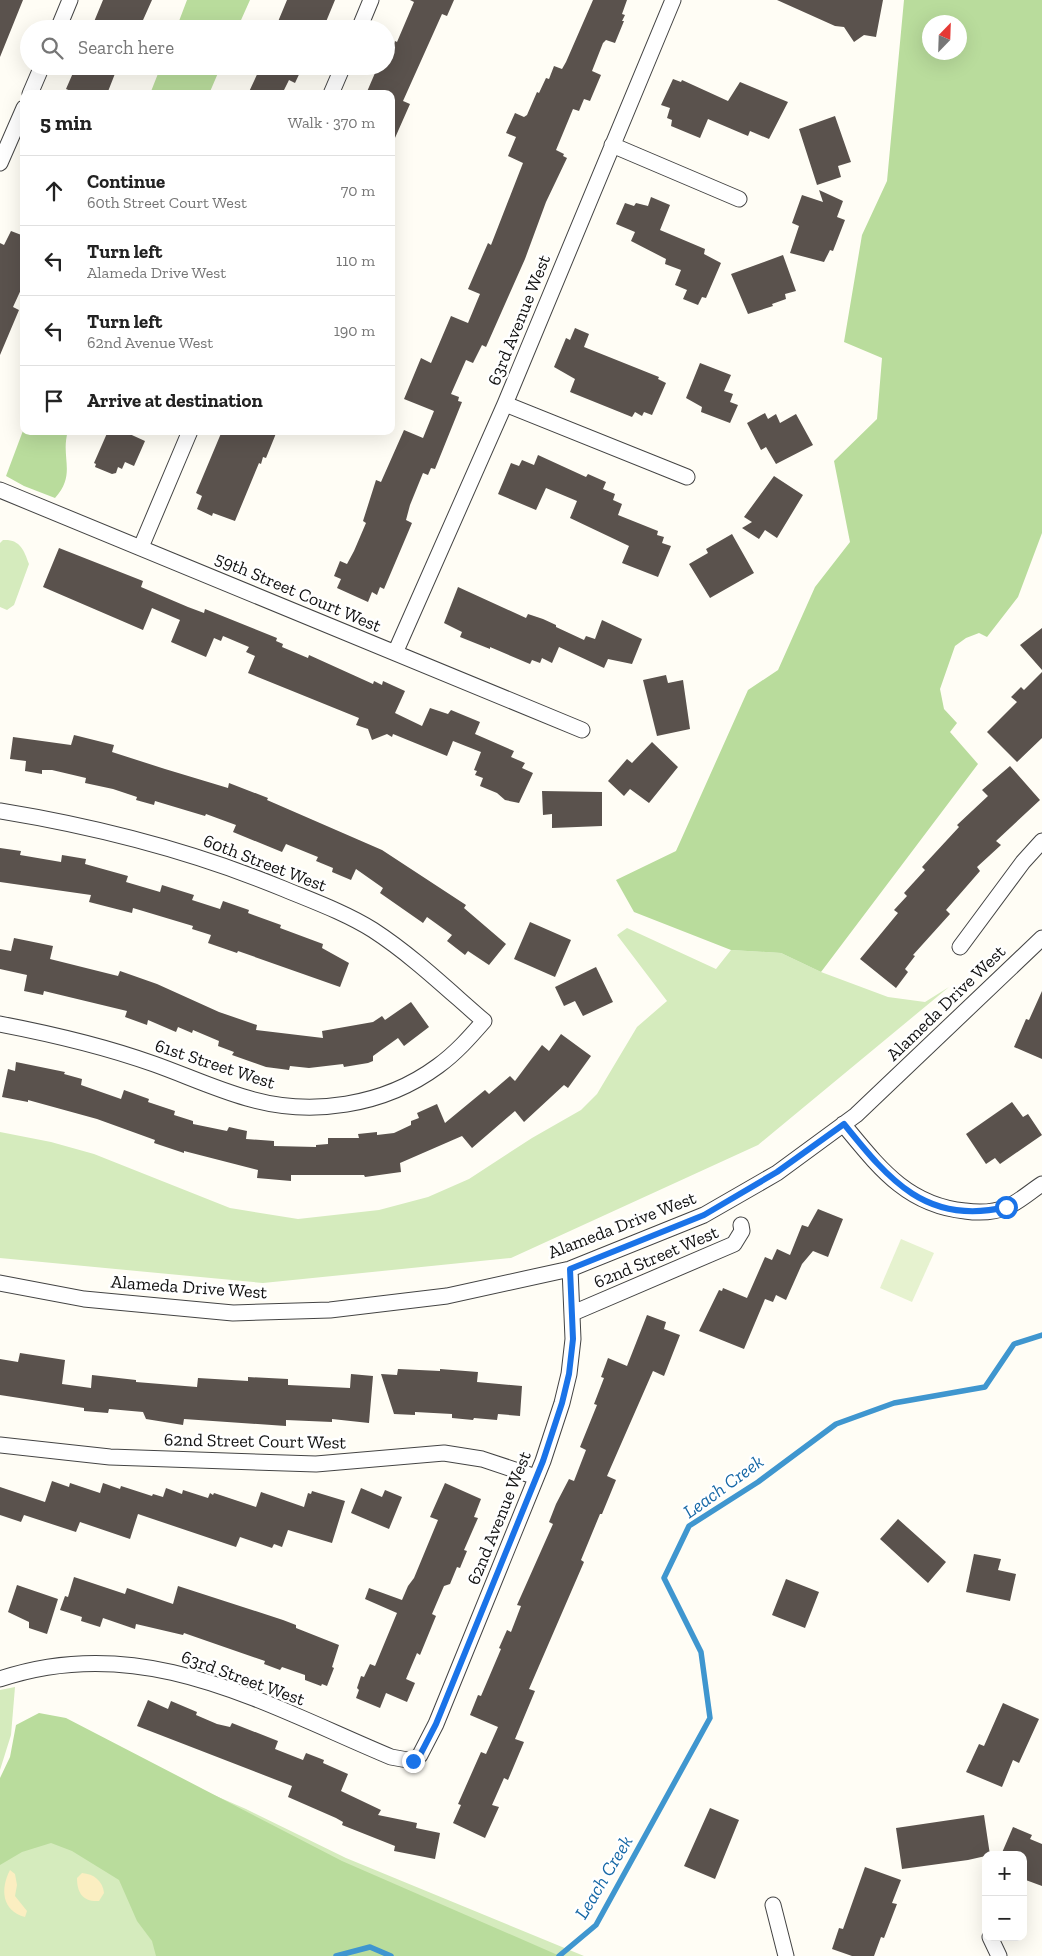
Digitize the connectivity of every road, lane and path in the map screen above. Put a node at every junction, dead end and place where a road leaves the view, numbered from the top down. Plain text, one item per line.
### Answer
1 (70, 0) edge
2 (371, 0) edge
3 (673, 0) edge
4 (62, 20) edge
5 (363, 20) edge
6 (38, 75) edge
7 (339, 75) edge
8 (32, 90) edge
9 (333, 90) edge
10 (20, 117) edge
11 (612, 145) junction
12 (0, 163) edge
13 (739, 199) dead end
14 (505, 404) junction
15 (188, 435) edge
16 (687, 477) dead end
17 (0, 490) edge
18 (141, 547) junction
19 (395, 653) junction
20 (582, 730) dead end
21 (0, 811) edge
22 (1042, 841) edge
23 (1042, 938) edge
24 (960, 947) dead end
25 (484, 1021) joint
26 (0, 1024) edge
27 (844, 1124) junction
28 (1042, 1184) edge
29 (741, 1225) dead end
30 (570, 1269) junction
31 (0, 1283) edge
32 (573, 1313) junction
33 (0, 1445) edge
34 (536, 1478) junction
35 (0, 1679) edge
36 (407, 1761) joint
37 (773, 1905) dead end
38 (992, 1941) edge
39 (786, 1956) edge
40 (999, 1956) edge

1 - 4 street
2 - 5 street
3 - 11 street, 63rd Avenue West
6 - 8 street
7 - 9 street
10 - 12 street
11 - 13 street
11 - 14 street, 63rd Avenue West
14 - 16 street
14 - 19 street, 63rd Avenue West
15 - 18 street
17 - 18 street, 59th Street Court West
18 - 19 street, 59th Street Court West
19 - 20 street, 59th Street Court West
21 - 25 street, 60th Street West
22 - 24 street
23 - 27 street, Alameda Drive West
25 - 26 street, 61st Street West
27 - 28 street
27 - 30 street, Alameda Drive West
29 - 32 street, 62nd Street West
30 - 31 street, Alameda Drive West
30 - 32 street, 62nd Avenue West
32 - 34 street, 62nd Avenue West
33 - 34 street, 62nd Street Court West
34 - 36 street, 62nd Avenue West
35 - 36 street, 63rd Street West
37 - 39 street
38 - 40 street

